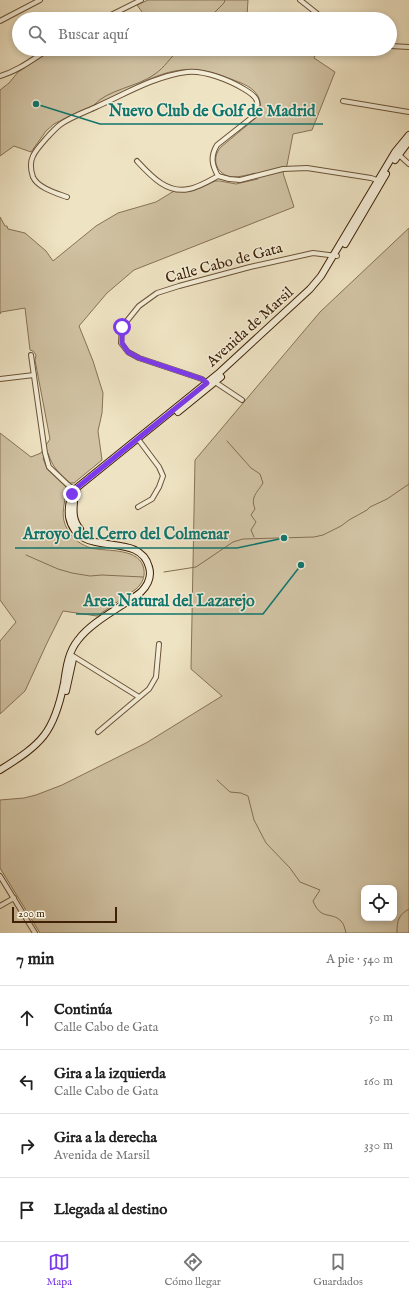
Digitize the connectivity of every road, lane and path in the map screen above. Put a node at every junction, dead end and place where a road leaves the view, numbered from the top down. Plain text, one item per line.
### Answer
1 (40, 0) edge
2 (140, 0) edge
3 (300, 0) edge
4 (17, 12) edge
5 (117, 12) edge
6 (315, 12) edge
7 (12, 15) edge
8 (0, 21) edge
9 (397, 46) edge
10 (409, 47) edge
11 (38, 56) edge
12 (0, 76) edge
13 (343, 100) dead end
14 (409, 112) edge
15 (409, 135) edge
16 (409, 142) edge
17 (397, 153) junction
18 (137, 162) dead end
19 (409, 164) edge
20 (218, 176) junction
21 (379, 181) junction
22 (67, 197) dead end
23 (335, 256) junction
24 (31, 355) dead end
25 (34, 376) junction
26 (0, 379) edge
27 (215, 382) junction
28 (207, 383) junction
29 (242, 400) dead end
30 (139, 441) junction
31 (76, 491) junction
32 (138, 507) dead end
33 (159, 644) dead end
34 (72, 656) junction
35 (139, 697) junction
36 (98, 732) dead end
37 (0, 770) edge
38 (0, 775) edge
39 (0, 876) edge
40 (14, 898) junction
41 (0, 906) edge
42 (35, 933) edge

1 - 4 street
2 - 5 street
3 - 6 street
7 - 8 street
9 - 10 street
11 - 12 street
13 - 14 street
15 - 17 street, Avenida de Marsil
16 - 17 street, Avenida de Marsil
17 - 19 street
17 - 21 street, Avenida de Marsil
18 - 20 street
20 - 21 street
20 - 22 street
21 - 23 street, Avenida de Marsil
23 - 27 street, Avenida de Marsil
23 - 28 street, Avenida de Marsil
23 - 28 street, Calle Cabo de Gata
24 - 25 street
25 - 26 street
25 - 31 street
27 - 29 street
27 - 30 street, Avenida de Marsil
28 - 30 street, Avenida de Marsil
30 - 31 street, Avenida de Marsil
30 - 32 street
31 - 34 street
33 - 35 street
34 - 35 street
34 - 37 street
34 - 38 street
35 - 36 street
39 - 40 street
40 - 41 street
40 - 42 street

